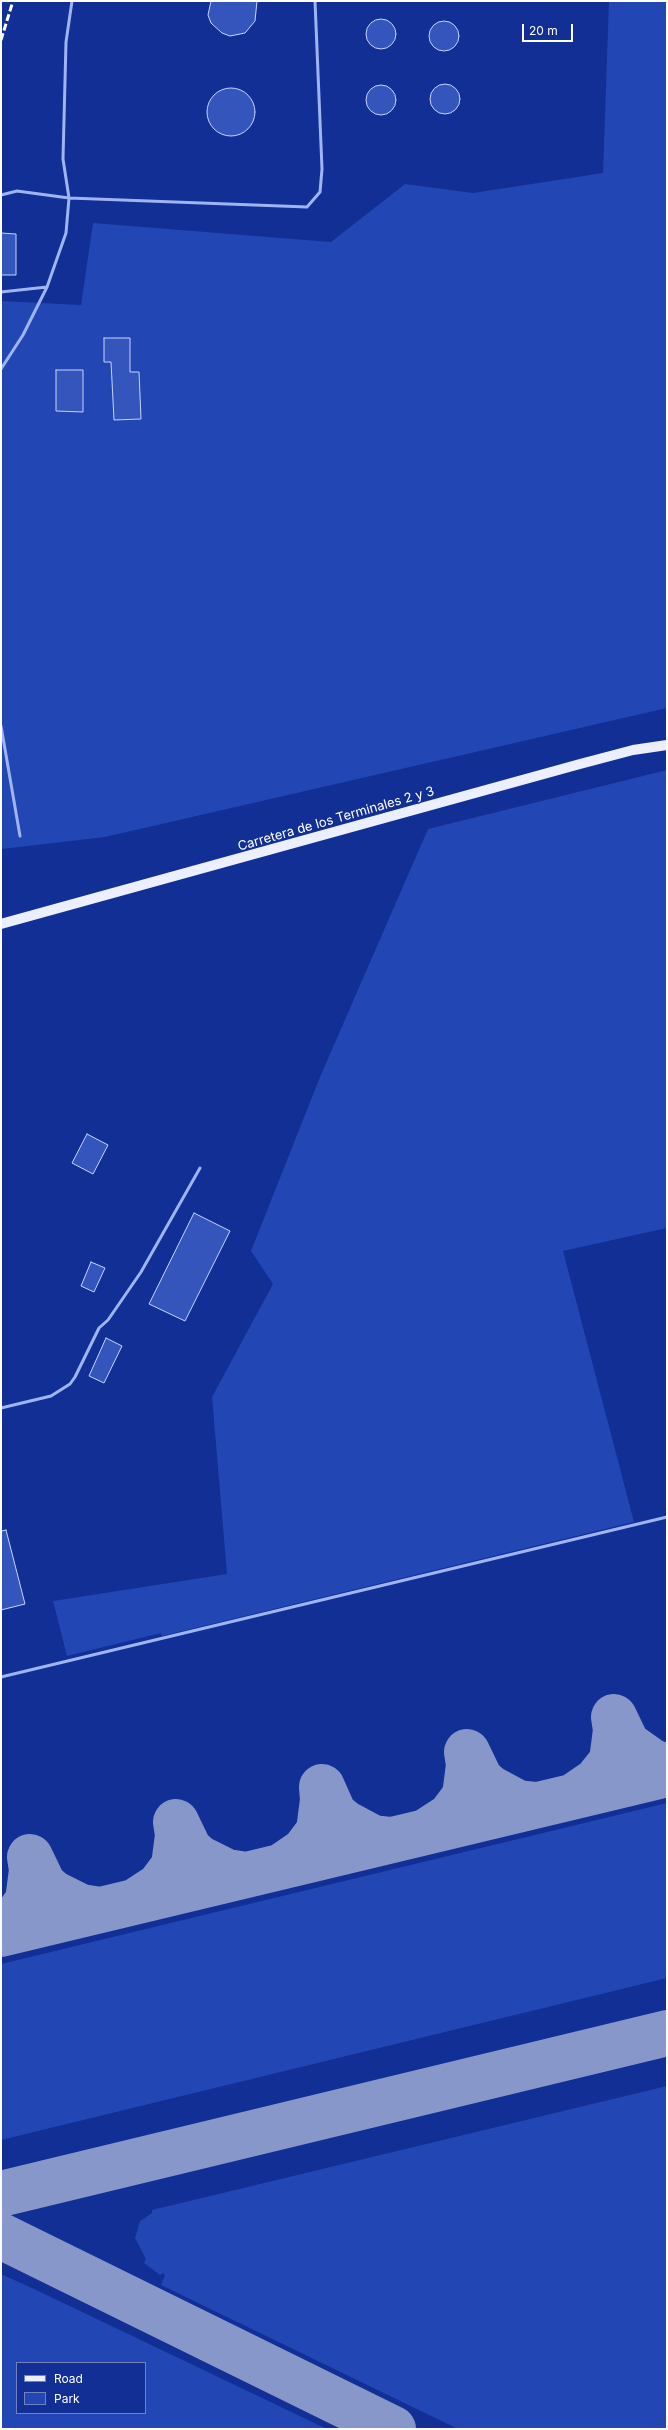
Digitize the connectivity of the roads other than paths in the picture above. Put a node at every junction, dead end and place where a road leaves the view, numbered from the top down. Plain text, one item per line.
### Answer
1 (72, 1) edge
2 (316, 1) edge
3 (1, 195) edge
4 (69, 198) junction
5 (47, 287) junction
6 (1, 292) edge
7 (1, 369) edge
8 (1, 726) edge
9 (667, 745) edge
10 (20, 836) dead end
11 (1, 925) edge
12 (200, 1168) dead end
13 (1, 1408) edge
14 (667, 1517) edge
15 (1, 1677) edge

1 - 4 lane
2 - 4 lane
3 - 4 lane
4 - 5 lane
5 - 6 lane
5 - 7 lane
8 - 10 lane
9 - 11 main road, Carretera de los Terminales 2 y 3
12 - 13 lane
14 - 15 lane

